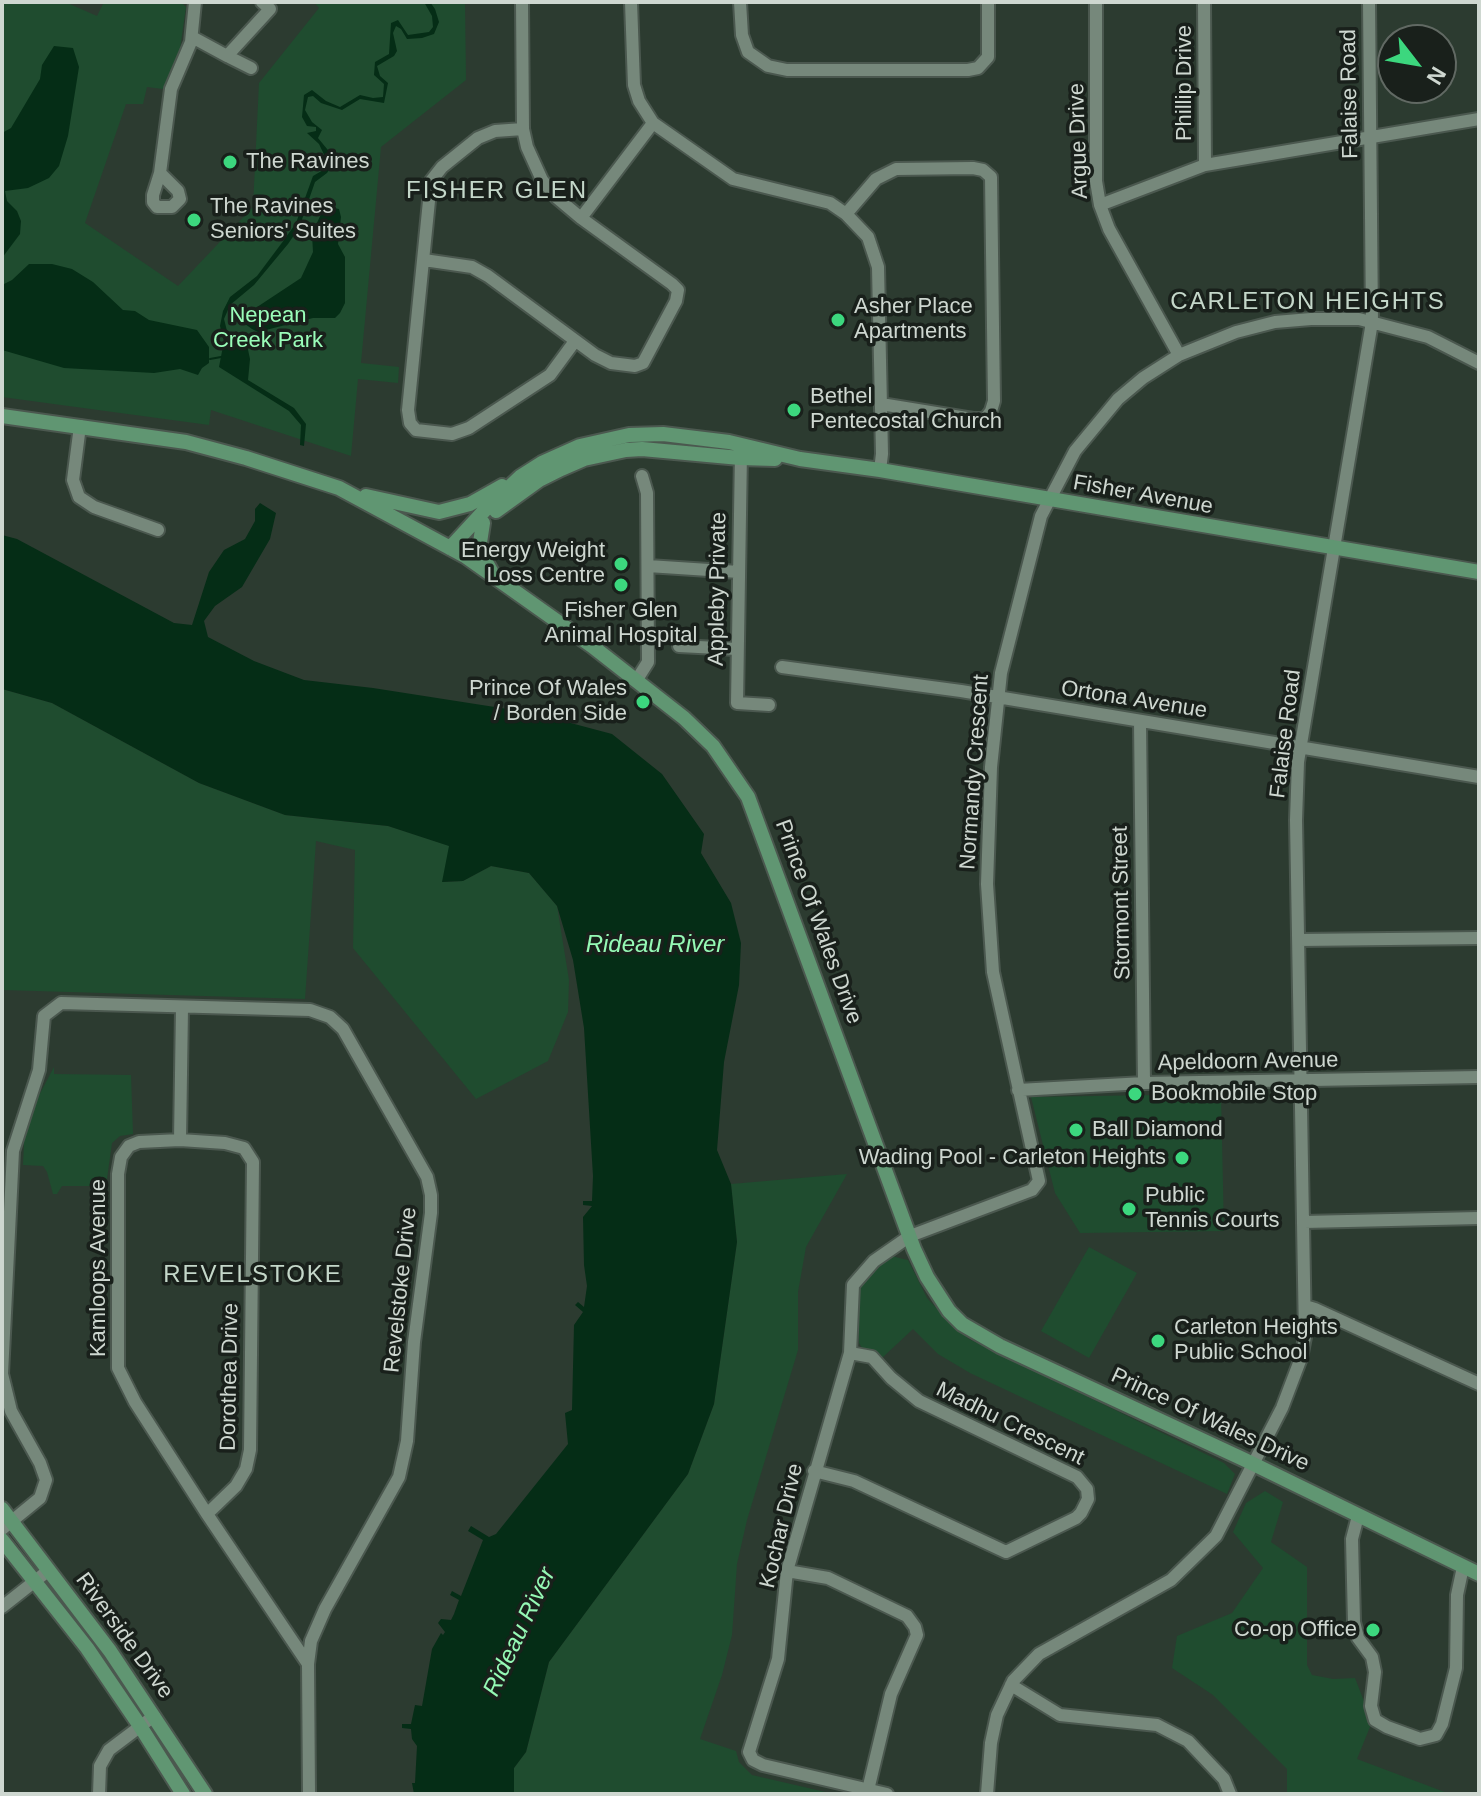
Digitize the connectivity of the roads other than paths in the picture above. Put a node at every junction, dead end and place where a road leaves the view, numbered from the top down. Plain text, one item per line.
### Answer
1 (195, 2) edge
2 (522, 2) edge
3 (631, 2) edge
4 (740, 2) edge
5 (988, 2) edge
6 (1096, 2) edge
7 (1204, 2) edge
8 (1369, 2) edge
9 (270, 4) edge
10 (192, 37) junction
11 (227, 56) junction
12 (251, 68) dead end
13 (1479, 119) edge
14 (653, 123) junction
15 (523, 129) junction
16 (1371, 136) junction
17 (1205, 165) junction
18 (160, 173) dead end
19 (1100, 205) junction
20 (846, 214) junction
21 (581, 218) junction
22 (424, 260) junction
23 (1372, 322) junction
24 (575, 341) junction
25 (1179, 355) junction
26 (1479, 363) edge
27 (881, 404) junction
28 (2, 416) edge
29 (80, 426) junction
30 (741, 452) junction
31 (582, 453) junction
32 (880, 470) junction
33 (642, 476) dead end
34 (520, 477) junction
35 (339, 488) junction
36 (1048, 501) junction
37 (483, 523) junction
38 (158, 530) dead end
39 (1333, 549) junction
40 (454, 550) junction
41 (648, 566) junction
42 (739, 572) junction
43 (1479, 572) edge
44 (495, 576) junction
45 (679, 646) dead end
46 (737, 649) junction
47 (782, 667) dead end
48 (636, 681) junction
49 (998, 698) junction
50 (769, 705) dead end
51 (1140, 722) junction
52 (1301, 745) junction
53 (1479, 777) edge
54 (1479, 938) edge
55 (1299, 940) junction
56 (182, 1008) junction
57 (1479, 1077) edge
58 (1300, 1081) junction
59 (1144, 1083) junction
60 (1018, 1090) junction
61 (180, 1140) junction
62 (1479, 1218) edge
63 (1304, 1222) junction
64 (910, 1236) junction
65 (1305, 1306) junction
66 (850, 1353) junction
67 (1479, 1384) edge
68 (1254, 1465) junction
69 (814, 1471) junction
70 (207, 1514) junction
71 (1358, 1516) junction
72 (5, 1520) edge
73 (2, 1540) edge
74 (1463, 1567) junction
75 (49, 1570) junction
76 (787, 1571) junction
77 (1479, 1574) edge
78 (35, 1581) junction
79 (2, 1607) edge
80 (308, 1664) junction
81 (1011, 1685) junction
82 (154, 1716) junction
83 (140, 1726) junction
84 (868, 1790) junction
85 (99, 1794) edge
86 (183, 1794) edge
87 (205, 1794) edge
88 (309, 1794) edge
89 (887, 1794) edge
90 (987, 1794) edge
91 (1230, 1794) edge

1 - 10 street
2 - 15 street
3 - 14 street
4 - 5 street
6 - 19 street, Argue Drive
7 - 17 street, Phillip Drive
8 - 16 street, Falaise Road
9 - 11 street
10 - 11 street
10 - 18 street
11 - 12 street
13 - 16 street
14 - 20 street
14 - 21 street
15 - 21 street
15 - 22 street
16 - 17 street
16 - 23 street, Falaise Road
17 - 19 street
19 - 25 street, Argue Drive
20 - 27 street
20 - 27 street
21 - 24 street
22 - 24 street
22 - 24 street
23 - 25 street, Normandy Crescent
23 - 26 street, Normandy Crescent
23 - 39 street, Falaise Road
25 - 36 street, Normandy Crescent
27 - 32 street
28 - 29 main road, Prince Of Wales Drive
29 - 35 main road, Prince Of Wales Drive
29 - 38 street
30 - 31 main road, Fisher Avenue
30 - 32 main road, Fisher Avenue
30 - 42 street, Appleby Private
31 - 34 main road, Fisher Avenue
31 - 37 main road, Fisher Avenue
32 - 36 main road, Fisher Avenue
33 - 41 street
34 - 35 main road
34 - 40 main road, Fisher Avenue
35 - 40 main road, Prince Of Wales Drive
36 - 39 main road, Fisher Avenue
36 - 49 street, Normandy Crescent
37 - 40 main road, Fisher Avenue
37 - 44 main road
39 - 43 main road, Fisher Avenue
39 - 52 street, Falaise Road
40 - 44 main road, Prince Of Wales Drive
41 - 42 street
41 - 48 street
42 - 46 street, Appleby Private
44 - 48 main road, Prince Of Wales Drive
45 - 46 street
46 - 50 street, Appleby Private
47 - 49 street, Ortona Avenue
48 - 64 main road, Prince Of Wales Drive
49 - 51 street, Ortona Avenue
49 - 60 street, Normandy Crescent
51 - 52 street, Ortona Avenue
51 - 59 street, Stormont Street
52 - 53 street, Ortona Avenue
52 - 55 street, Falaise Road
54 - 55 street
55 - 58 street, Falaise Road
56 - 61 street
56 - 72 street, Revelstoke Drive
56 - 80 street, Revelstoke Drive
57 - 58 street, Apeldoorn Avenue
58 - 59 street, Apeldoorn Avenue
58 - 63 street, Falaise Road
59 - 60 street, Apeldoorn Avenue
60 - 64 street, Normandy Crescent
61 - 70 street, Kamloops Avenue
61 - 70 street, Dorothea Drive
62 - 63 street
63 - 65 street, Falaise Road
64 - 66 street, Kochar Drive
64 - 68 main road, Prince Of Wales Drive
65 - 67 street
65 - 68 street, Falaise Road
66 - 69 street, Kochar Drive
66 - 69 street, Madhu Crescent
68 - 71 main road, Prince Of Wales Drive
68 - 81 street
69 - 76 street, Kochar Drive
70 - 80 street, Kamloops Avenue
71 - 74 main road, Prince Of Wales Drive
71 - 74 street
72 - 75 main road, Riverside Drive
73 - 78 main road, Riverside Drive
74 - 77 main road, Prince Of Wales Drive
75 - 78 street
75 - 82 main road, Riverside Drive
76 - 84 street, Kochar Drive
76 - 84 street
78 - 79 street
78 - 83 main road, Riverside Drive
80 - 88 street, Revelstoke Drive
81 - 90 street
81 - 91 street
82 - 83 street
82 - 87 main road, Riverside Drive
83 - 85 street
83 - 86 main road, Riverside Drive
84 - 89 street, Kochar Drive

